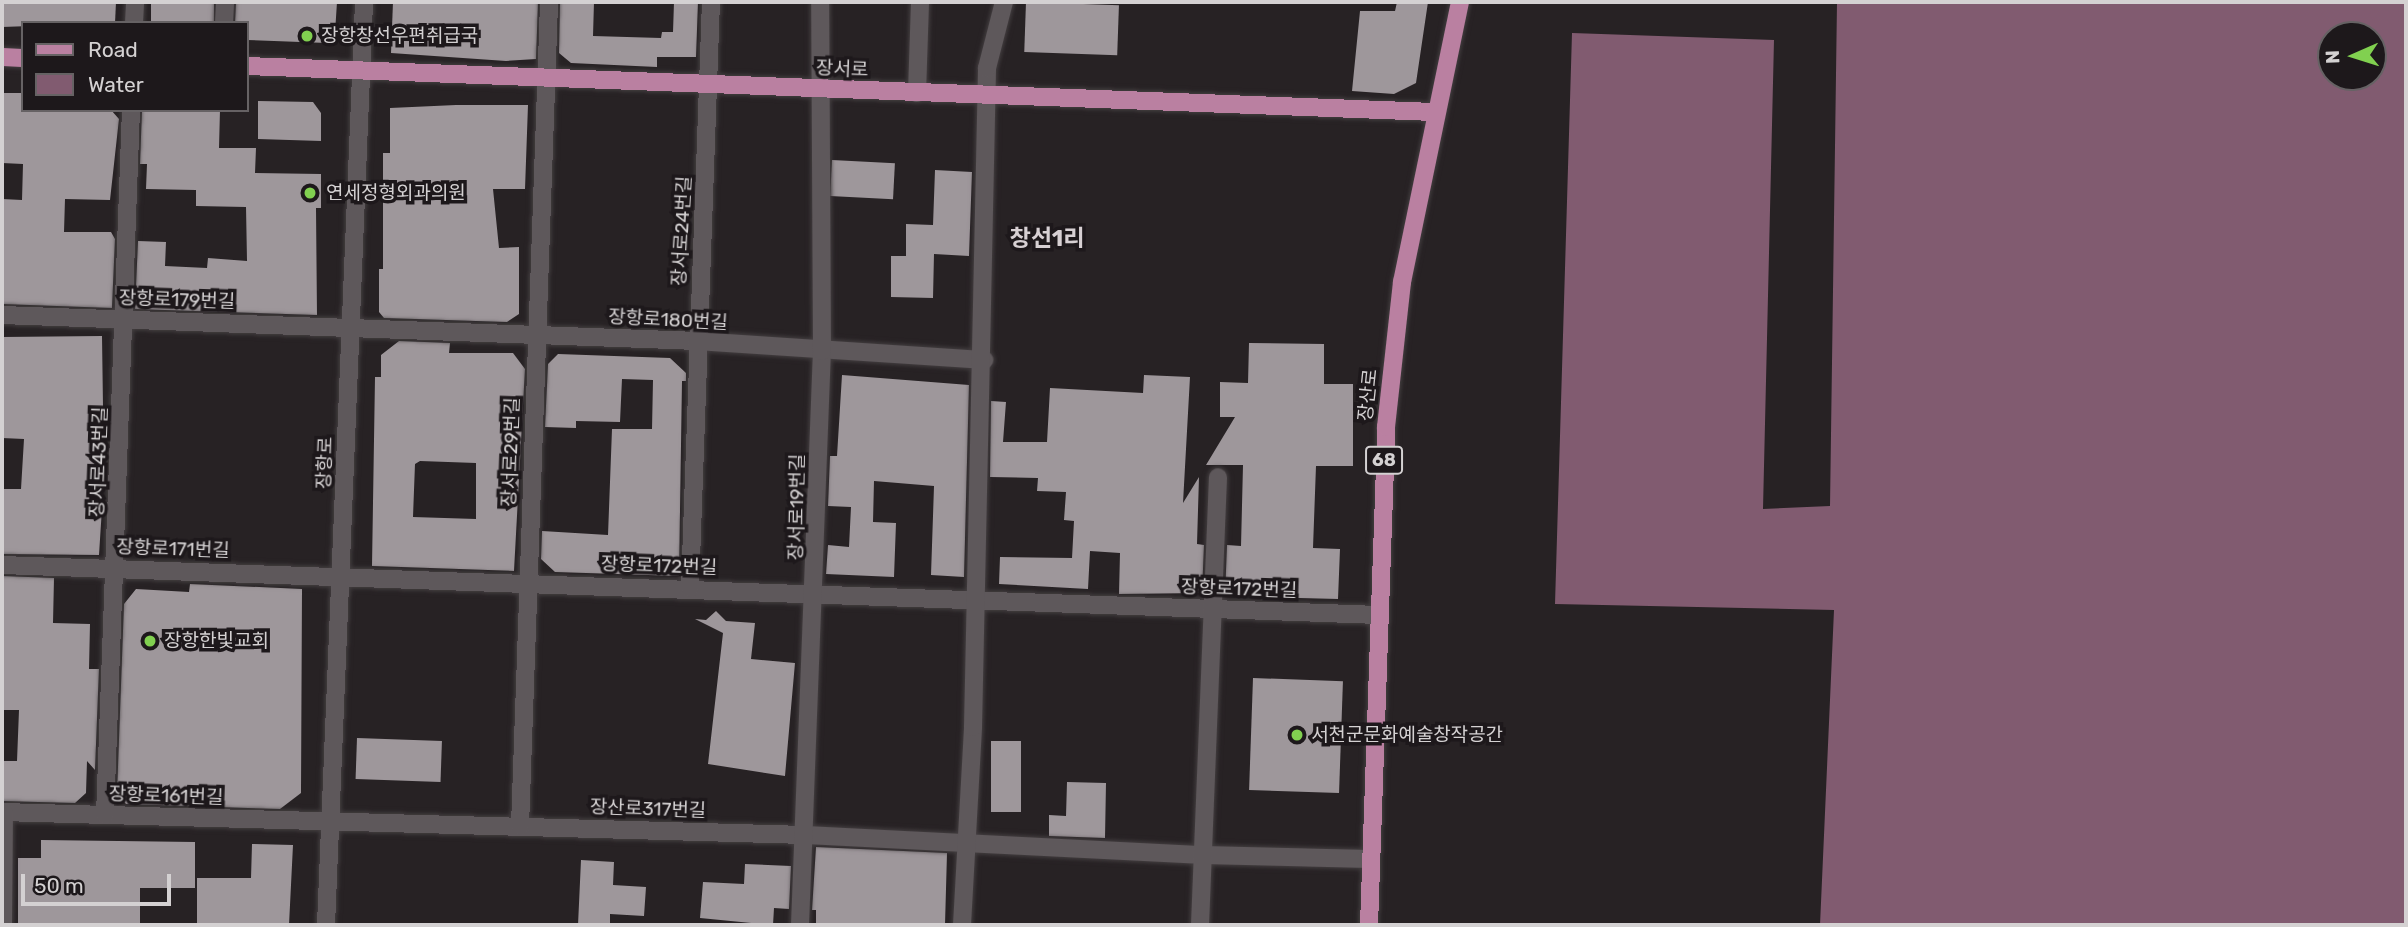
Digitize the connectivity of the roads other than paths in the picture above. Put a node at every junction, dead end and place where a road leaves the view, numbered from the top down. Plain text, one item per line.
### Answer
1 (135, 2) edge
2 (225, 2) edge
3 (364, 2) edge
4 (549, 2) edge
5 (711, 2) edge
6 (820, 2) edge
7 (920, 2) edge
8 (1004, 2) edge
9 (1460, 2) edge
10 (134, 21) edge
11 (224, 21) edge
12 (2, 57) edge
13 (21, 58) edge
14 (248, 66) edge
15 (360, 72) junction
16 (546, 79) junction
17 (709, 85) junction
18 (817, 89) junction
19 (917, 93) junction
20 (986, 96) junction
21 (131, 112) edge
22 (1435, 112) junction
23 (2, 315) edge
24 (125, 319) junction
25 (351, 327) junction
26 (535, 335) junction
27 (698, 341) junction
28 (822, 351) junction
29 (984, 360) junction
30 (1218, 477) dead end
31 (2, 565) edge
32 (117, 568) junction
33 (342, 576) junction
34 (529, 581) junction
35 (690, 587) junction
36 (816, 592) junction
37 (975, 598) junction
38 (1212, 608) junction
39 (1376, 615) junction
40 (3, 812) edge
41 (105, 815) junction
42 (329, 822) junction
43 (520, 826) junction
44 (806, 835) junction
45 (965, 842) junction
46 (1203, 855) junction
47 (1370, 859) junction
48 (3, 925) edge
49 (326, 925) edge
50 (800, 925) edge
51 (962, 925) edge
52 (1200, 925) edge
53 (1369, 925) edge

1 - 10 street
2 - 11 street
3 - 15 street, 장항로
4 - 16 street, 장서로29번길
5 - 17 street, 장서로24번길
6 - 18 street, 장서로19번길
7 - 19 street
8 - 20 street
9 - 22 main road, 장산로 / 68
12 - 13 main road
14 - 15 main road, 장서로
15 - 16 main road, 장서로
15 - 25 street, 장항로
16 - 17 main road, 장서로
16 - 26 street, 장서로29번길
17 - 18 main road, 장서로
17 - 27 street, 장서로24번길
18 - 19 main road, 장서로
18 - 28 street, 장서로19번길
19 - 20 main road, 장서로
20 - 22 main road, 장서로
20 - 29 street
21 - 24 street, 장서로43번길
22 - 39 main road, 장산로 / 68
23 - 24 street, 장항로179번길
24 - 25 street, 장항로179번길
24 - 32 street, 장서로43번길
25 - 26 street, 장항로180번길
25 - 33 street, 장항로
26 - 27 street, 장항로180번길
26 - 34 street, 장서로29번길
27 - 28 street, 장항로180번길
27 - 35 street, 장서로24번길
28 - 29 street, 장항로180번길
28 - 36 street, 장서로19번길
29 - 37 street
30 - 38 street
31 - 32 street, 장항로171번길
32 - 33 street, 장항로171번길
32 - 41 street, 장서로43번길
33 - 34 street, 장항로172번길
33 - 42 street, 장항로
34 - 35 street, 장항로172번길
34 - 43 street, 장서로29번길
35 - 36 street, 장항로172번길
36 - 37 street, 장항로172번길
36 - 44 street, 장서로19번길
37 - 38 street, 장항로172번길
37 - 45 street
38 - 39 street, 장항로172번길
38 - 46 street
39 - 47 main road, 장산로 / 68
40 - 41 street, 장항로161번길
40 - 48 street
41 - 42 street, 장항로161번길
42 - 43 street, 장산로317번길
42 - 49 street, 장항로
43 - 44 street, 장산로317번길
44 - 45 street, 장산로317번길
44 - 50 street, 장서로19번길
45 - 46 street, 장산로317번길
45 - 51 street
46 - 47 street, 장산로317번길
46 - 52 street
47 - 53 main road, 장산로 / 68

